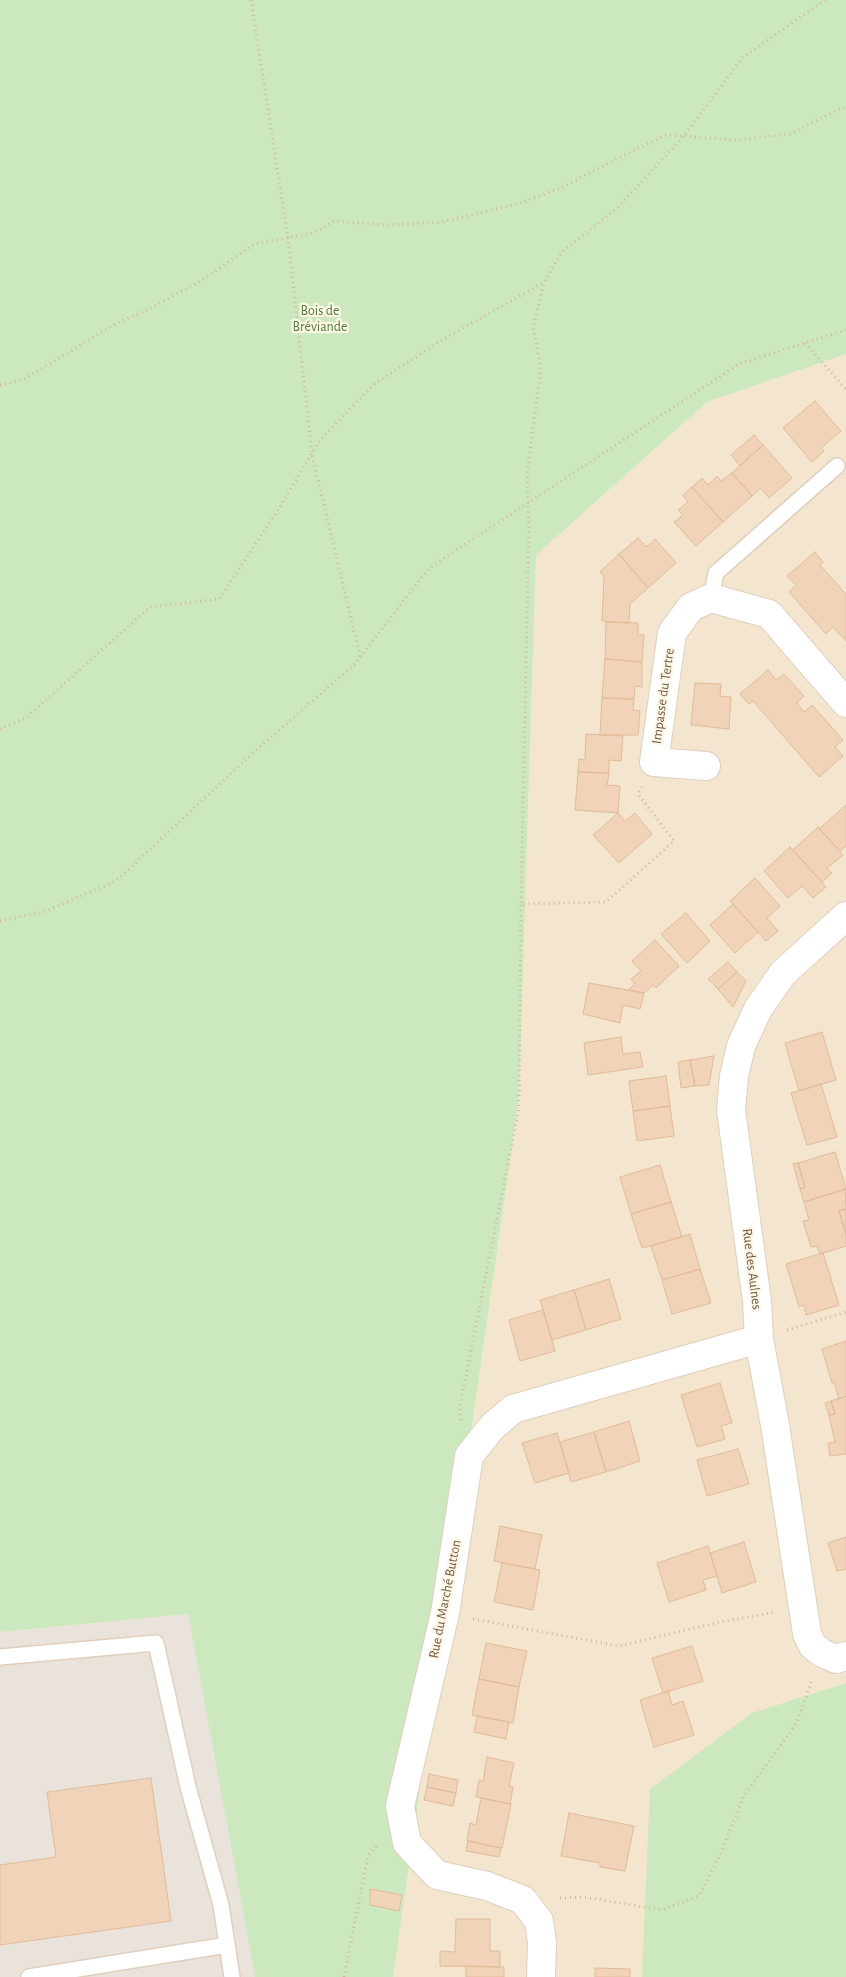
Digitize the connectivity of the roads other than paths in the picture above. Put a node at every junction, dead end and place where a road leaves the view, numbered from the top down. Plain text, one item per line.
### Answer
1 (836, 466) dead end
2 (711, 598) junction
3 (846, 703) edge
4 (706, 766) dead end
5 (846, 916) edge
6 (760, 1339) junction
7 (834, 1655) edge
8 (0, 1657) edge
9 (227, 1945) junction
10 (122, 1970) edge
11 (29, 1977) edge
12 (232, 1977) edge
13 (541, 1977) edge

1 - 2 lane
2 - 3 street
2 - 4 street, Impasse du Tertre
5 - 6 street, Rue des Aulnes
6 - 7 street, Rue des Aulnes
6 - 13 street, Rue du Marché Button
8 - 9 lane
9 - 10 lane
9 - 12 lane
10 - 11 lane

